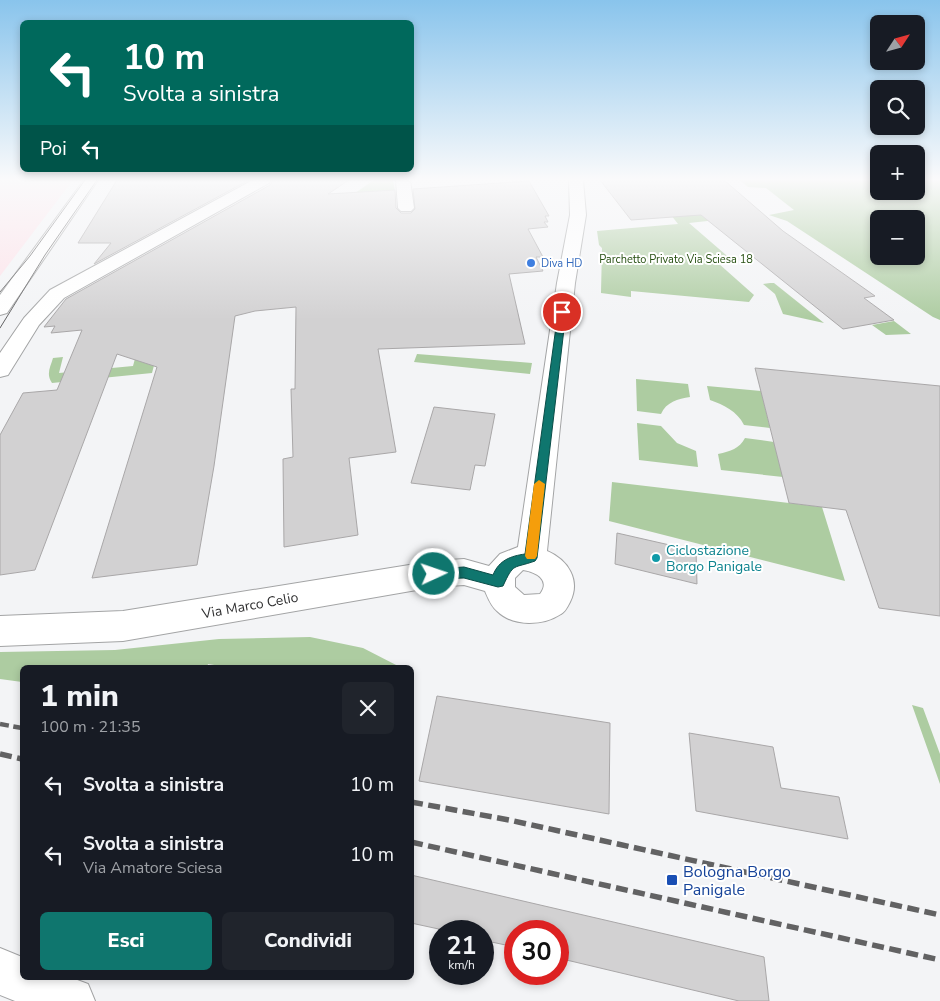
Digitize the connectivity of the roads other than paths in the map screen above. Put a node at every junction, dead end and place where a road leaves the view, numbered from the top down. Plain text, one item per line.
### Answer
1 (58, 227) edge
2 (180, 227) edge
3 (576, 227) edge
4 (0, 308) edge
5 (0, 370) edge
6 (531, 558) junction
7 (498, 582) junction
8 (0, 631) edge
9 (0, 972) edge
10 (70, 1001) edge

1 - 4 street
2 - 5 street
3 - 6 street
6 - 7 street
6 - 7 street
7 - 8 street, Via Marco Celio
9 - 10 street

